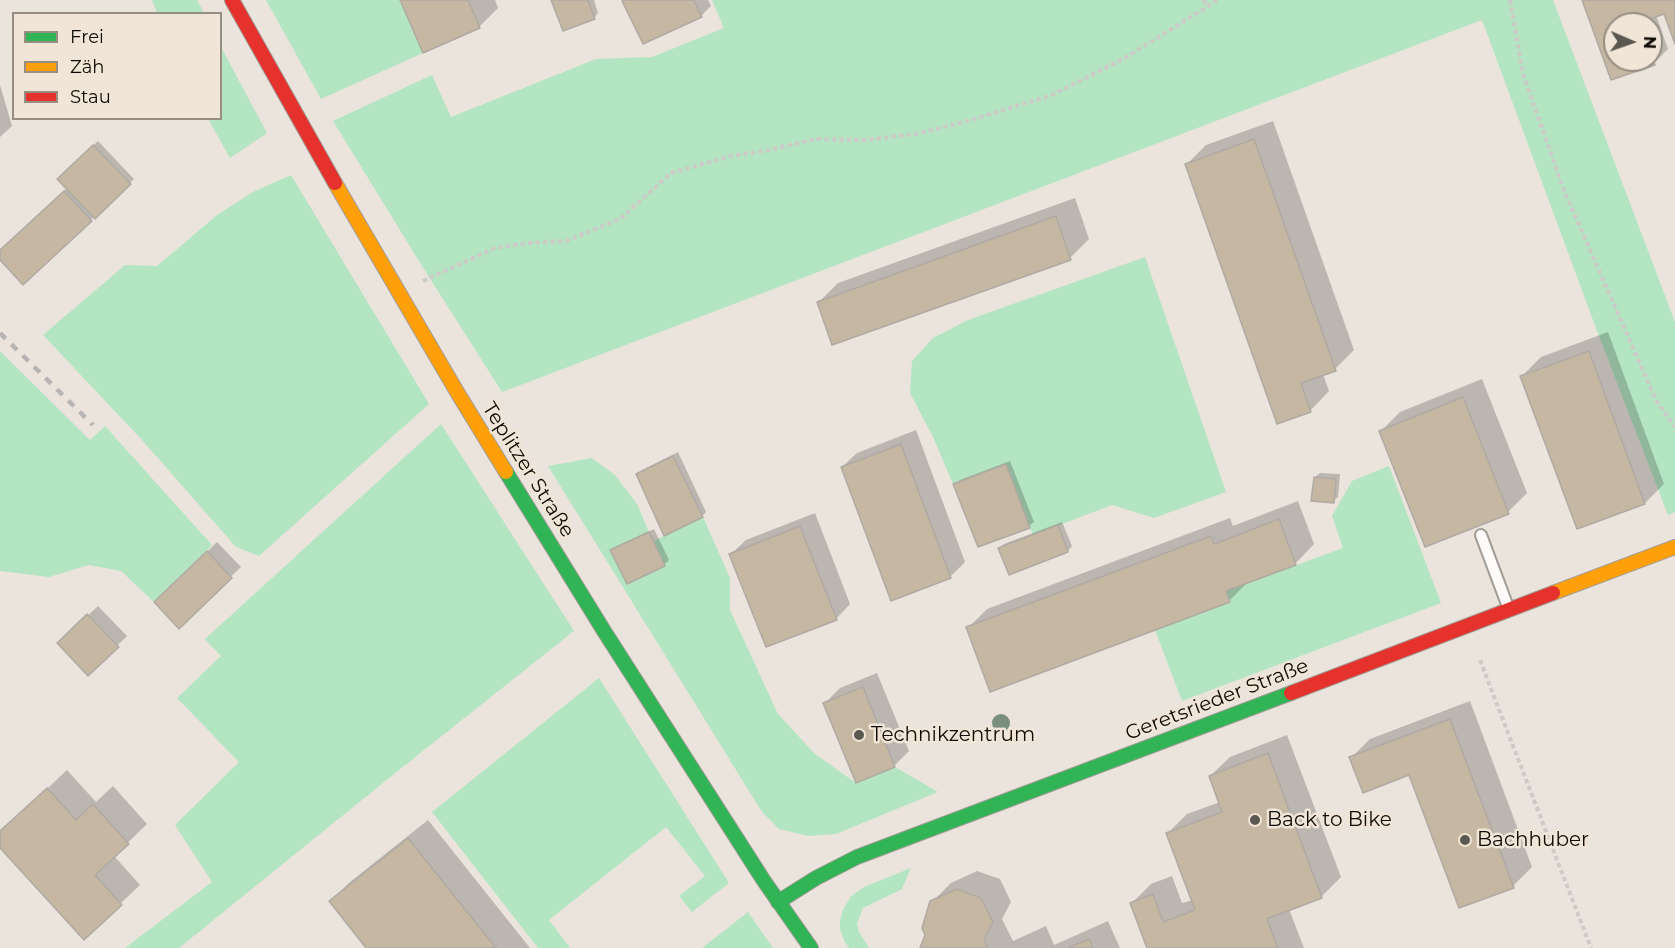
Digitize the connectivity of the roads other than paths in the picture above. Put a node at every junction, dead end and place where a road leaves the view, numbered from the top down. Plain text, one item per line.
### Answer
1 (232, 0) edge
2 (1481, 535) dead end
3 (1675, 548) edge
4 (1509, 610) junction
5 (778, 902) junction
6 (811, 948) edge

1 - 5 street, Teplitzer Straße
2 - 4 lane
3 - 4 street, Geretsrieder Straße
4 - 5 street, Geretsrieder Straße
5 - 6 street, Teplitzer Straße

